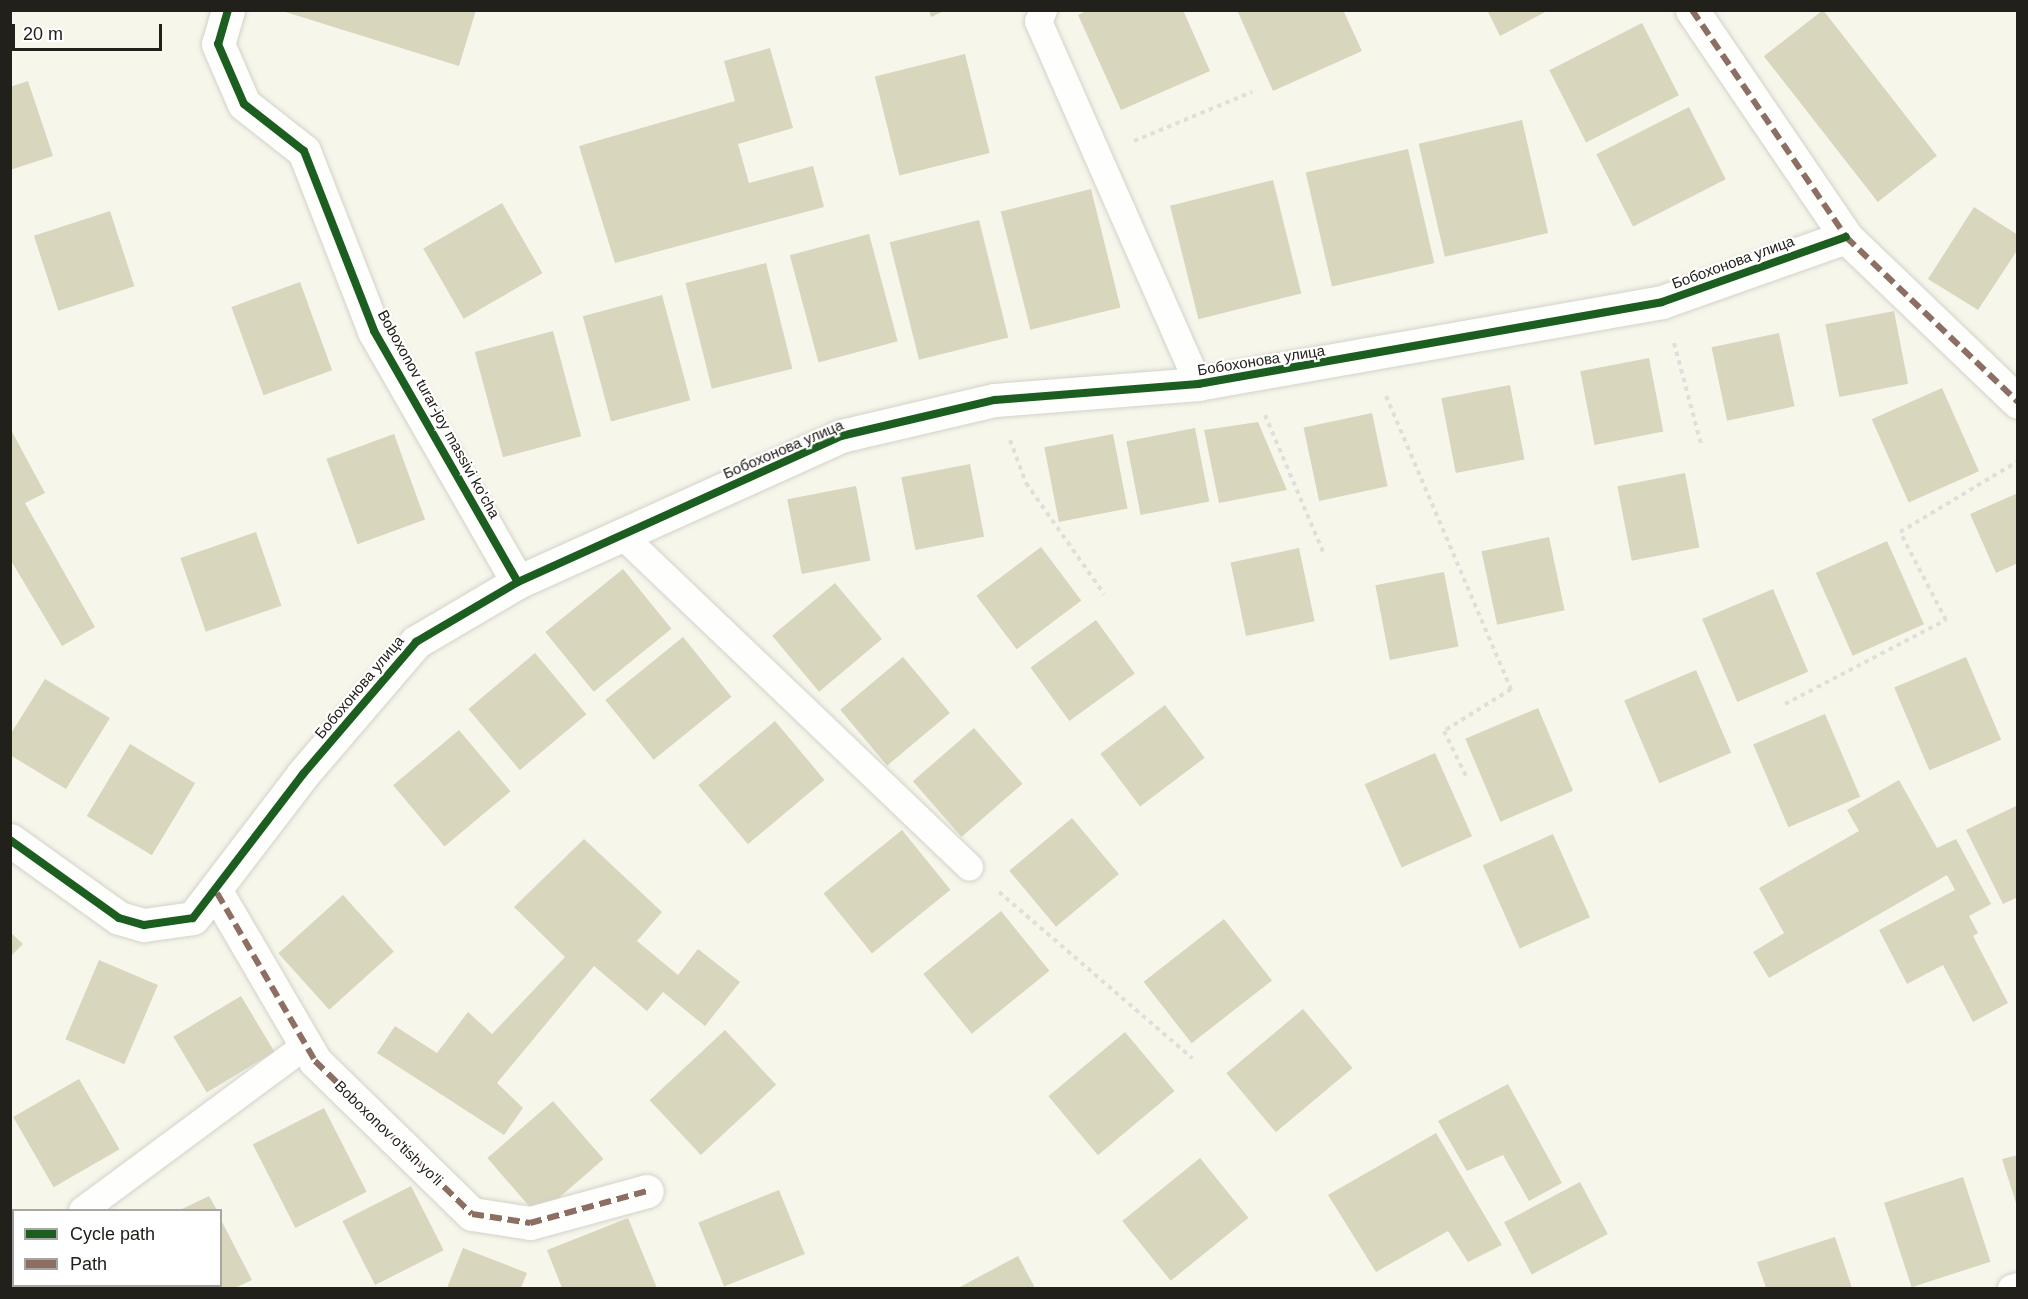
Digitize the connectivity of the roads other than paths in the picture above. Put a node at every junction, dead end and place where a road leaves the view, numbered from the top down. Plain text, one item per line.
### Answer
1 (228, 10) edge
2 (1043, 10) edge
3 (1692, 10) edge
4 (1846, 237) junction
5 (1198, 384) junction
6 (2018, 402) edge
7 (622, 535) junction
8 (518, 582) junction
9 (10, 840) edge
10 (969, 867) road end
11 (217, 893) junction
12 (304, 1046) junction
13 (647, 1191) dead end
14 (83, 1209) edge
15 (2018, 1286) edge
16 (2011, 1288) edge

1 - 8 street, Boboxonov turar-joy massivi ko'cha
2 - 5 lane
3 - 4 street
4 - 5 street, Бобохонова улица
4 - 6 street
5 - 7 street, Бобохонова улица
7 - 8 street, Бобохонова улица
7 - 10 lane
8 - 11 street, Бобохонова улица
9 - 11 street, Бобохонова улица
11 - 12 street, Boboxonov o'tish yo'li
12 - 13 street, Boboxonov o'tish yo'li
12 - 14 lane
15 - 16 lane

